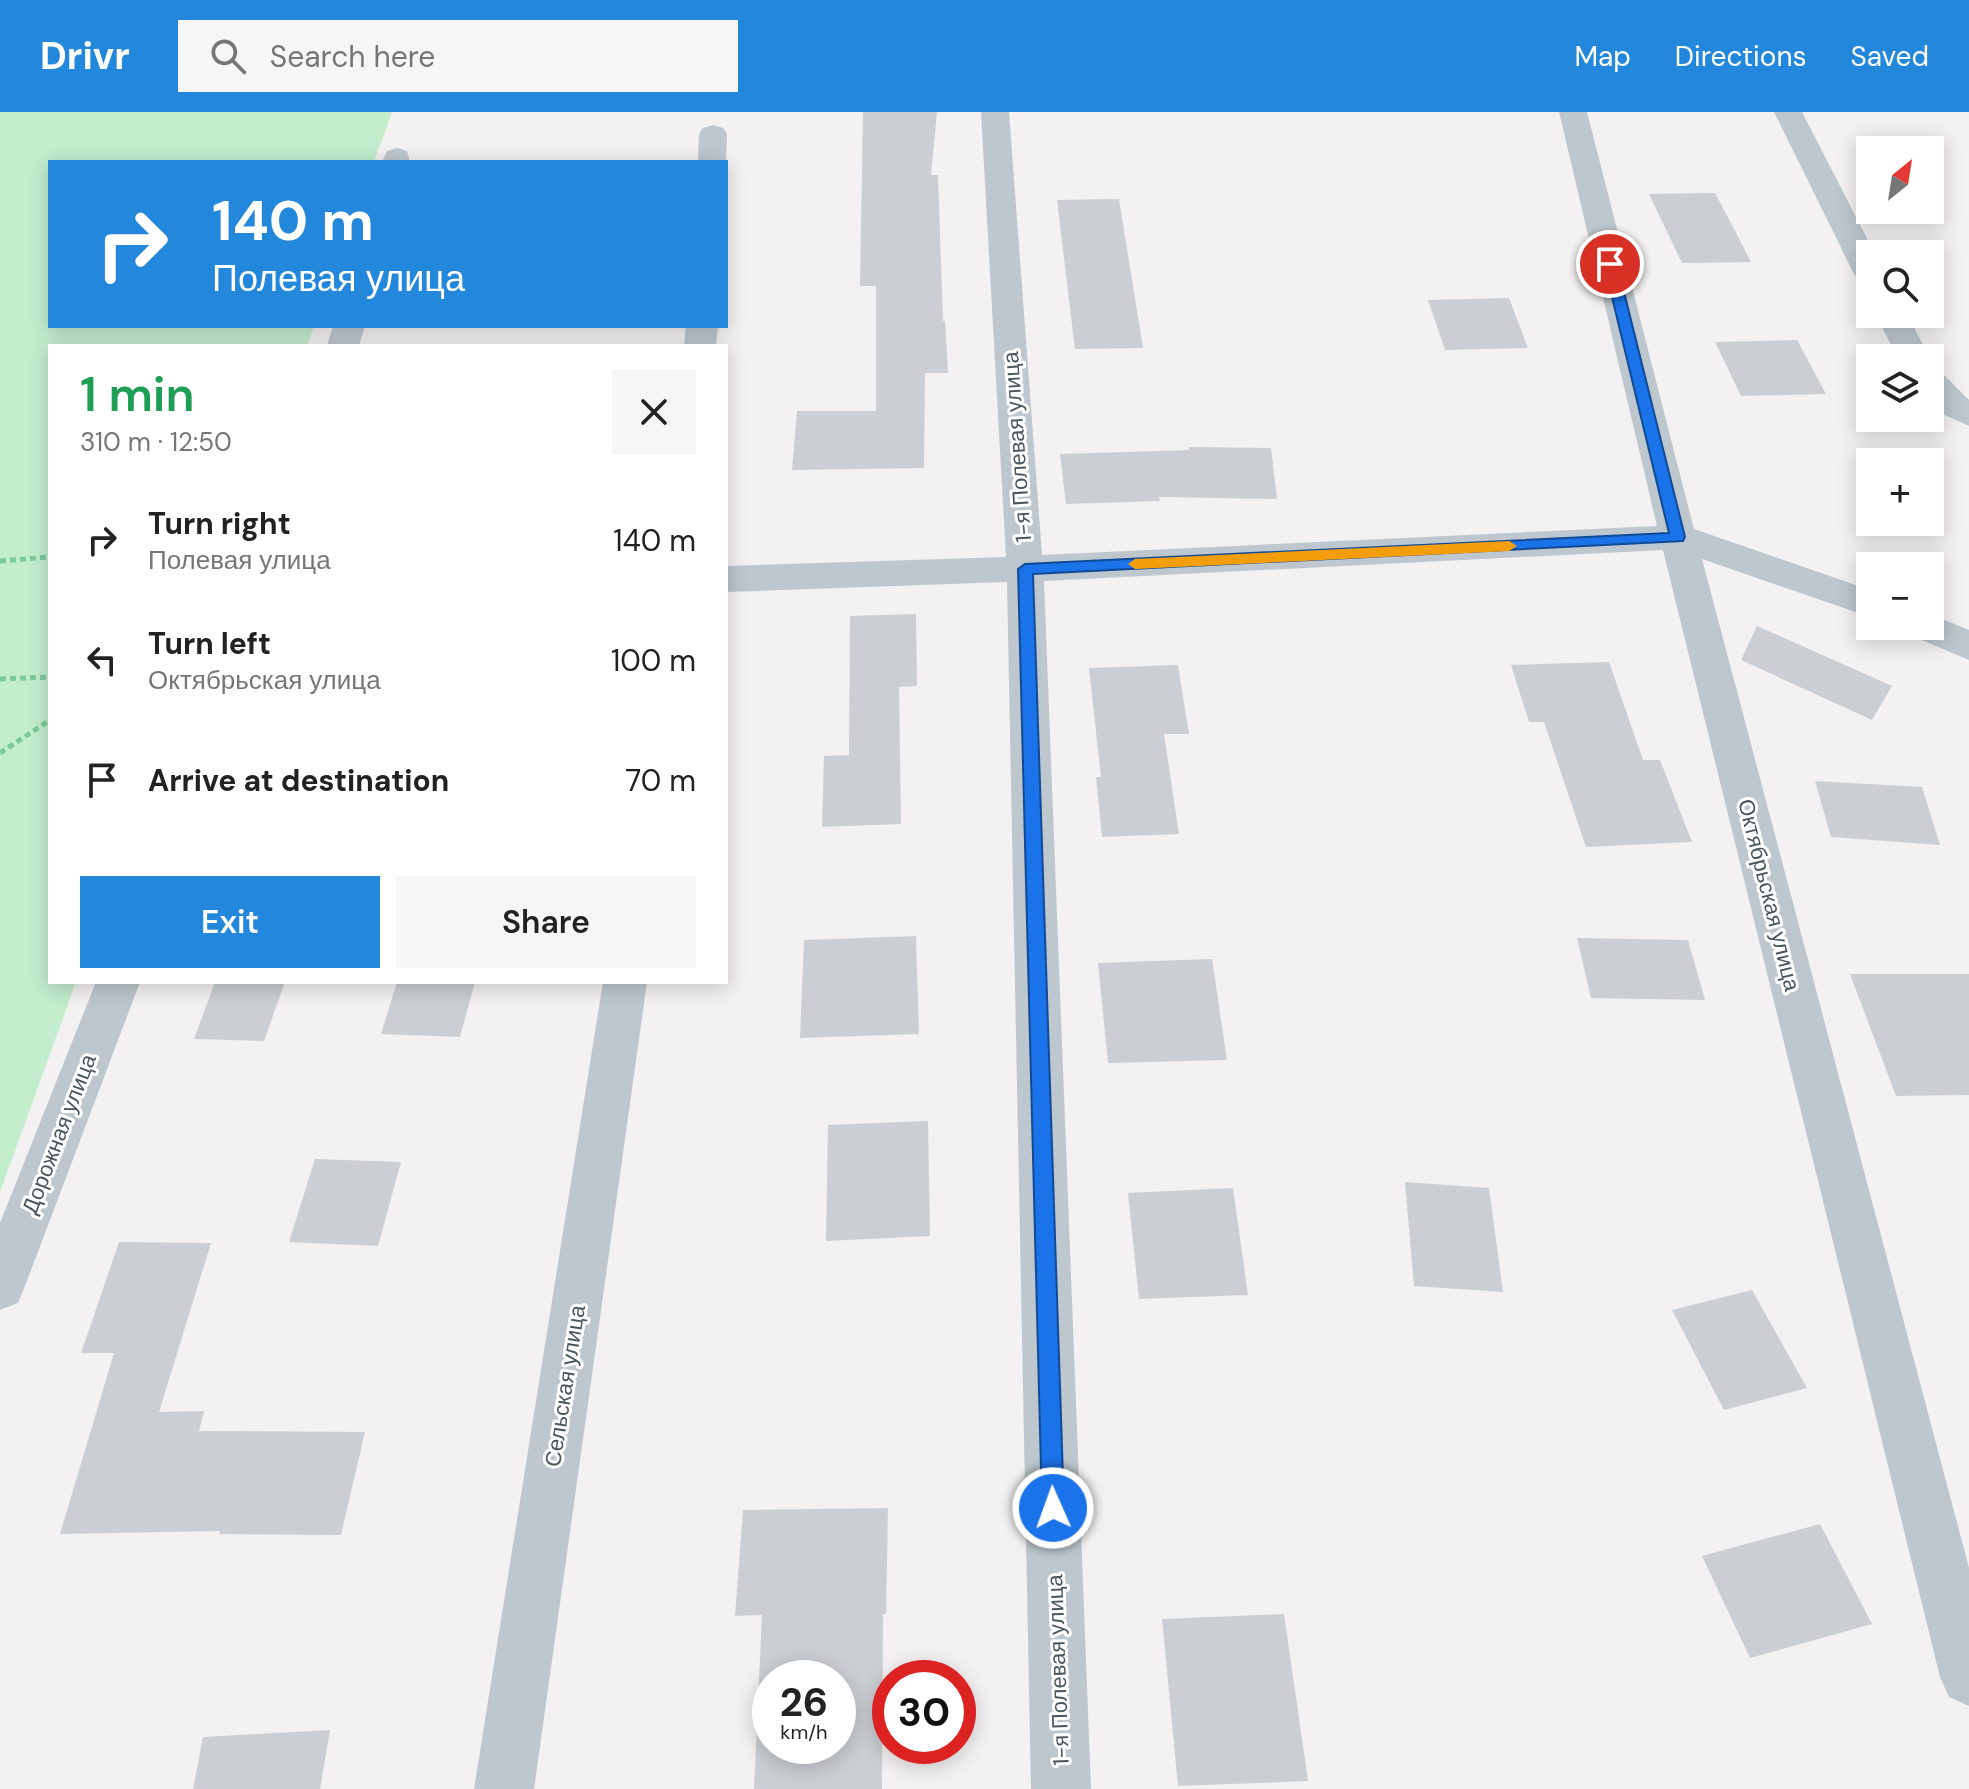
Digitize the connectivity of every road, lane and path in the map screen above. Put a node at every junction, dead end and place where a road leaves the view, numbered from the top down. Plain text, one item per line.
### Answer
1 (995, 112) edge
2 (1573, 112) edge
3 (1788, 112) edge
4 (1856, 246) edge
5 (1944, 396) edge
6 (1969, 415) edge
7 (1678, 537) junction
8 (48, 557) edge
9 (0, 561) edge
10 (1025, 569) junction
11 (728, 579) edge
12 (1856, 599) edge
13 (1944, 635) edge
14 (1969, 646) edge
15 (48, 677) edge
16 (0, 679) edge
17 (48, 721) edge
18 (0, 753) edge
19 (117, 984) edge
20 (625, 984) edge
21 (0, 1286) edge
22 (1969, 1677) edge
23 (504, 1789) edge
24 (1061, 1789) edge

1 - 10 street, 1-я Полевая улица
2 - 7 street, Октябрьская улица
3 - 4 street
5 - 6 street
7 - 10 street
7 - 12 street
7 - 22 street, Октябрьская улица
8 - 9 path
10 - 11 street
10 - 24 street, 1-я Полевая улица
13 - 14 street
15 - 16 path
17 - 18 path
19 - 21 street, Дорожная улица
20 - 23 street, Сельская улица

